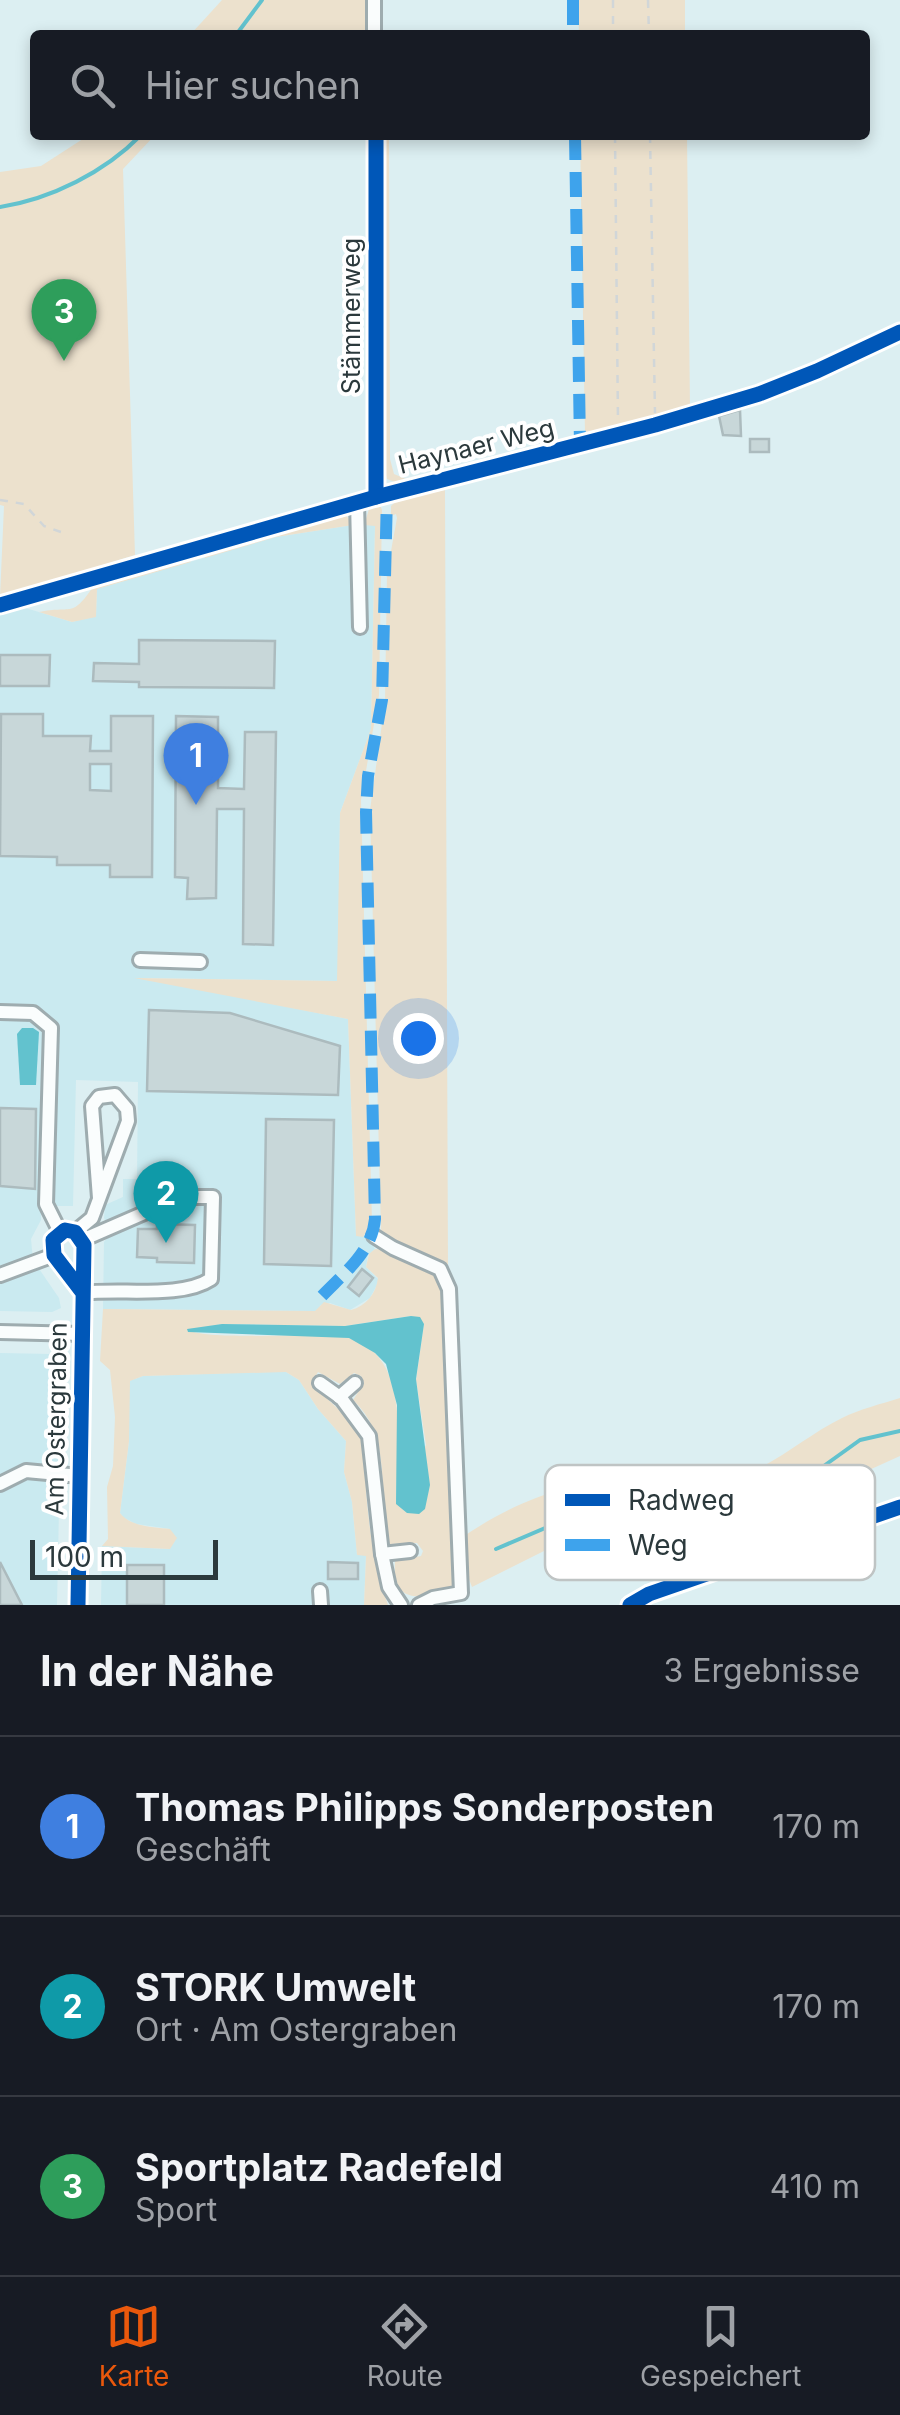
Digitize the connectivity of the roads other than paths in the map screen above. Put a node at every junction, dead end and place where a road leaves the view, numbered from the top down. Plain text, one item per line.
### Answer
1 (374, 0) edge
2 (374, 30) edge
3 (376, 140) edge
4 (900, 332) edge
5 (376, 496) junction
6 (357, 502) junction
7 (0, 605) edge
8 (360, 627) dead end
9 (140, 960) dead end
10 (200, 962) dead end
11 (0, 1012) edge
12 (99, 1198) junction
13 (60, 1232) junction
14 (79, 1236) junction
15 (374, 1236) dead end
16 (54, 1256) junction
17 (0, 1274) edge
18 (83, 1293) junction
19 (0, 1332) edge
20 (82, 1334) junction
21 (320, 1383) dead end
22 (355, 1383) dead end
23 (339, 1397) junction
24 (80, 1476) junction
25 (0, 1484) edge
26 (900, 1507) edge
27 (875, 1516) edge
28 (410, 1551) dead end
29 (382, 1554) junction
30 (689, 1580) edge
31 (462, 1599) edge
32 (78, 1605) edge
33 (401, 1605) edge
34 (419, 1605) edge
35 (630, 1605) edge

1 - 2 street
3 - 5 street, Stämmerweg
4 - 5 street, Haynaer Weg
5 - 6 street, Haynaer Weg
6 - 7 street, Haynaer Weg
6 - 8 street
9 - 10 street
11 - 13 street
12 - 12 street
12 - 14 street
13 - 14 street
13 - 16 street
14 - 18 street, Am Ostergraben
14 - 18 street
15 - 31 street
16 - 17 street
16 - 18 street, Am Ostergraben
18 - 20 street, Am Ostergraben
19 - 20 street
20 - 24 street, Am Ostergraben
21 - 23 street
22 - 23 street
23 - 29 street
24 - 25 street
24 - 32 street, Am Ostergraben
26 - 27 street
28 - 29 street
29 - 33 street
30 - 35 street
31 - 34 street

